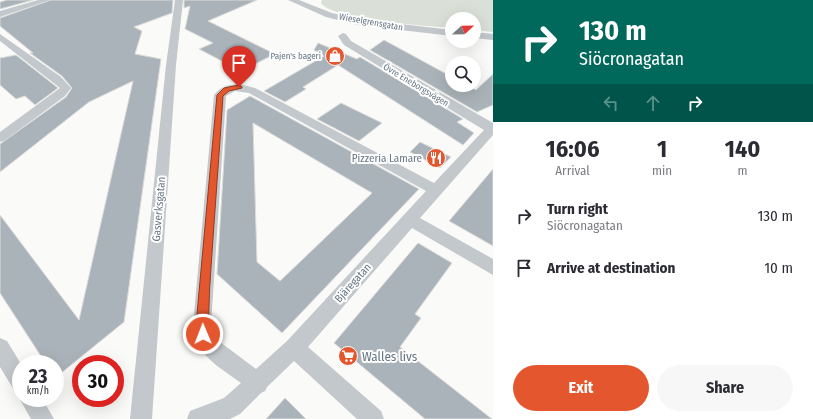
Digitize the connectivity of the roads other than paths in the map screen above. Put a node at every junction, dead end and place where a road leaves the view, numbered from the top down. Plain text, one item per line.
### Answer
1 (46, 0) edge
2 (179, 0) edge
3 (292, 0) edge
4 (316, 0) edge
5 (303, 4) junction
6 (0, 14) edge
7 (445, 32) edge
8 (343, 36) dead end
9 (481, 36) edge
10 (0, 37) edge
11 (493, 37) edge
12 (492, 129) edge
13 (0, 138) edge
14 (436, 190) junction
15 (409, 220) junction
16 (493, 268) edge
17 (0, 348) edge
18 (294, 348) junction
19 (12, 368) edge
20 (258, 384) junction
21 (36, 407) edge
22 (43, 419) edge
23 (141, 419) edge
24 (198, 419) edge
25 (373, 419) edge

1 - 6 street
2 - 23 street, Gasverksgatan
3 - 5 street, Wieselgrensgatan
4 - 5 street
5 - 7 street, Wieselgrensgatan
8 - 12 street, Övre Eneborgsvägen
9 - 11 street
10 - 13 street
12 - 14 street, Bjäregatan
14 - 15 street, Bjäregatan
14 - 20 street
15 - 16 street
15 - 18 street, Bjäregatan
17 - 19 street
18 - 20 street, Bjäregatan
18 - 25 street
20 - 24 street, Bjäregatan
21 - 22 street

